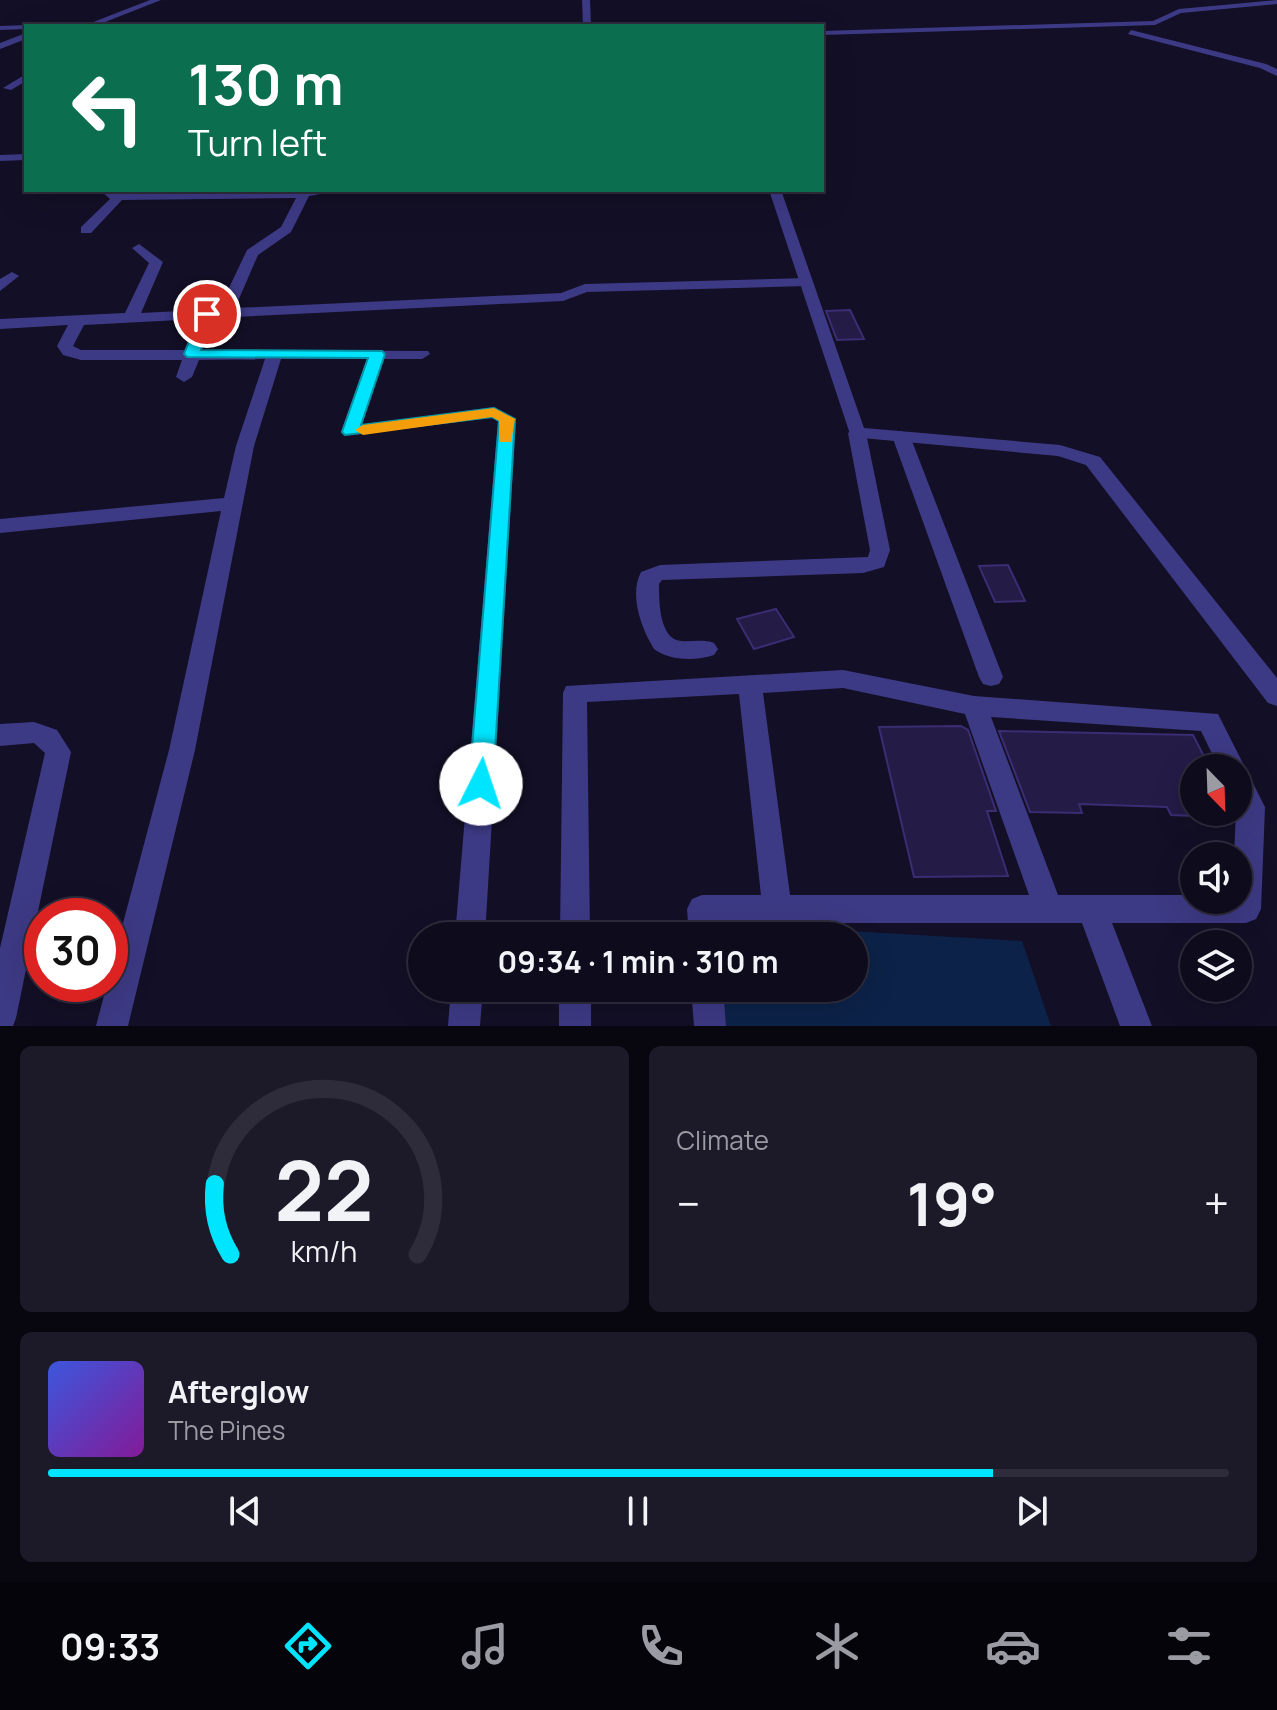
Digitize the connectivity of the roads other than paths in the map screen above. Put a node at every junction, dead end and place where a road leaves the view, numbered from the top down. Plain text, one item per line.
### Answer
1 (157, 0) edge
2 (586, 0) edge
3 (1277, 2) edge
4 (92, 24) edge
5 (587, 24) edge
6 (1095, 25) junction
7 (24, 27) edge
8 (0, 28) edge
9 (824, 33) edge
10 (24, 37) edge
11 (0, 46) edge
12 (1277, 73) edge
13 (24, 78) edge
14 (8, 88) dead end
15 (24, 157) edge
16 (0, 158) edge
17 (107, 192) edge
18 (315, 192) edge
19 (776, 192) edge
20 (305, 193) junction
21 (119, 196) junction
22 (86, 230) dead end
23 (139, 248) dead end
24 (12, 276) dead end
25 (806, 282) junction
26 (0, 287) edge
27 (225, 313) junction
28 (207, 314) junction
29 (131, 318) junction
30 (78, 321) junction
31 (0, 324) edge
32 (192, 354) junction
33 (275, 354) junction
34 (377, 354) junction
35 (422, 354) dead end
36 (184, 377) dead end
37 (857, 433) junction
38 (901, 436) junction
39 (231, 504) junction
40 (0, 526) edge
41 (706, 649) dead end
42 (991, 677) dead end
43 (750, 684) junction
44 (1277, 696) edge
45 (974, 706) junction
46 (0, 735) edge
47 (1225, 754) edge
48 (1250, 826) edge
49 (777, 909) junction
50 (1049, 909) junction
51 (1092, 909) junction
52 (471, 922) edge
53 (575, 922) edge
54 (703, 922) edge
55 (466, 1002) edge
56 (575, 1002) edge
57 (708, 1002) edge
58 (0, 1018) edge
59 (112, 1026) edge
60 (464, 1026) edge
61 (575, 1026) edge
62 (710, 1026) edge
63 (1136, 1026) edge

1 - 4 street
2 - 5 street
3 - 6 street
6 - 9 street
6 - 12 street
7 - 8 street
10 - 11 street
13 - 14 street
15 - 16 street
17 - 21 street
18 - 20 street
19 - 25 street
20 - 21 street
20 - 27 street
21 - 22 street
23 - 29 street
24 - 26 street
25 - 27 street
25 - 37 street
27 - 28 street
28 - 29 street
28 - 32 street
29 - 30 street
30 - 31 street
30 - 32 street
32 - 33 street
32 - 36 street
33 - 34 street
33 - 39 street
34 - 35 street
34 - 52 street
37 - 38 street
37 - 41 street
38 - 42 street
38 - 44 street
39 - 40 street
39 - 59 street
43 - 45 street
43 - 49 street
43 - 53 street
45 - 47 street
45 - 50 street
46 - 58 street
48 - 51 street
49 - 50 street
49 - 54 street
50 - 51 street
51 - 63 street
55 - 60 street
56 - 61 street
57 - 62 street

